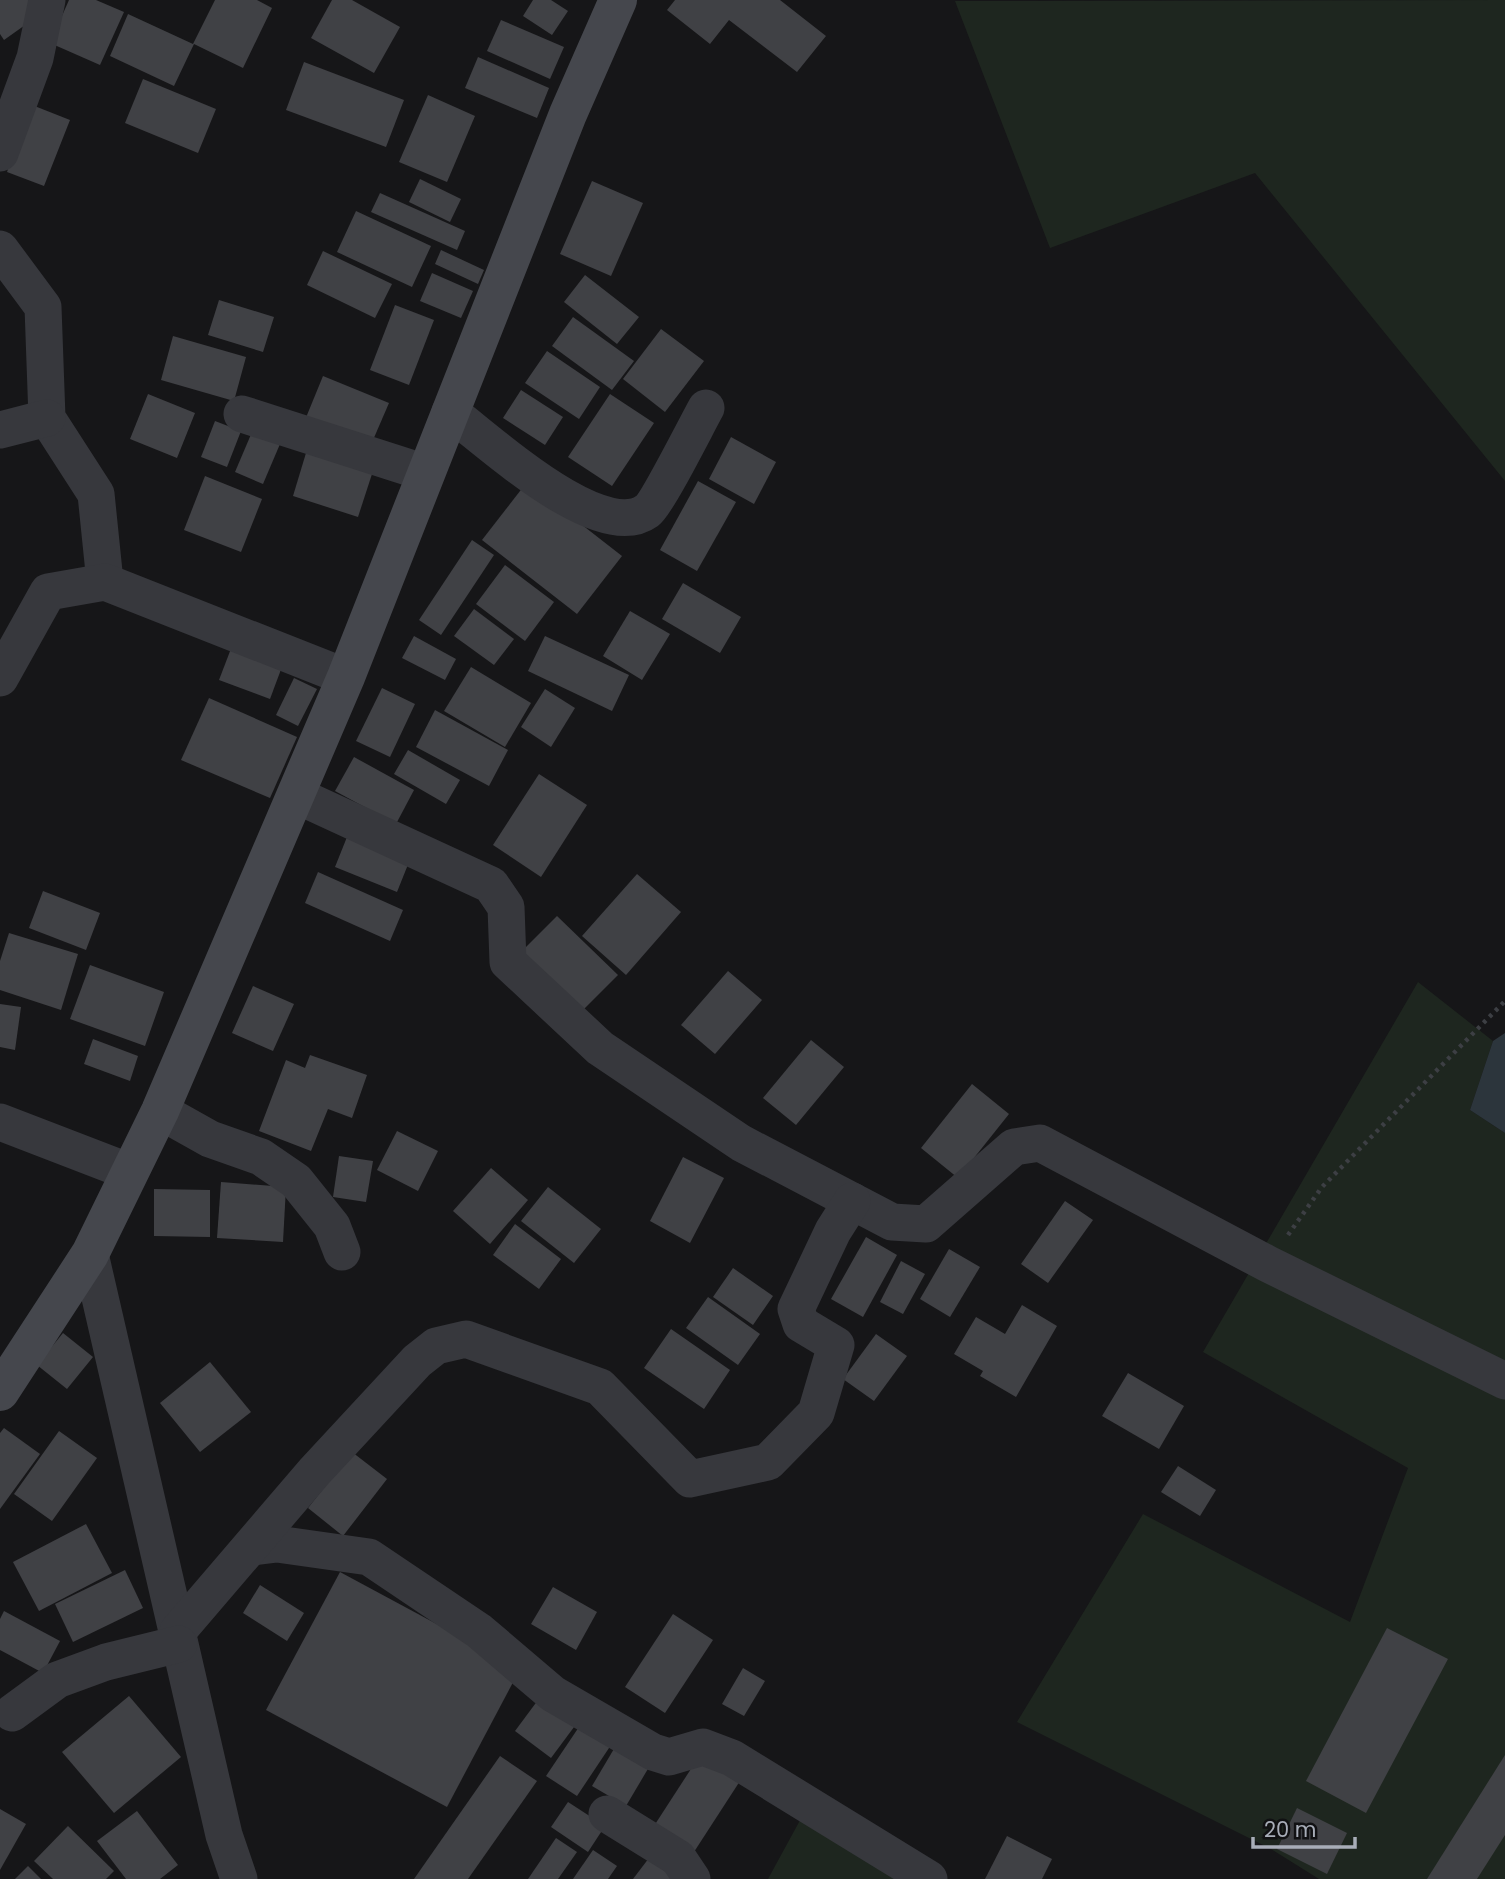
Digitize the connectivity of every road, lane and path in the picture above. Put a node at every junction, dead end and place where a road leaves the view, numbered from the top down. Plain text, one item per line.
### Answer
1 (47, 0) edge
2 (618, 0) edge
3 (0, 153) edge
4 (0, 248) edge
5 (706, 408) dead end
6 (450, 412) junction
7 (242, 414) dead end
8 (47, 418) junction
9 (0, 430) edge
10 (426, 473) junction
11 (105, 582) junction
12 (346, 677) junction
13 (0, 678) edge
14 (298, 796) junction
15 (1505, 1001) edge
16 (160, 1111) junction
17 (0, 1122) edge
18 (130, 1172) junction
19 (852, 1201) junction
20 (342, 1252) dead end
21 (90, 1254) junction
22 (1268, 1264) junction
23 (1505, 1381) edge
24 (0, 1392) edge
25 (253, 1547) junction
26 (178, 1637) junction
27 (12, 1713) dead end
28 (607, 1814) dead end
29 (239, 1879) edge
30 (692, 1879) edge
31 (929, 1879) edge

1 - 3 street
2 - 6 main road
4 - 8 street
5 - 6 street
6 - 10 main road
7 - 10 street
8 - 9 street
8 - 11 street
10 - 12 main road
11 - 12 street
11 - 13 street
12 - 14 main road
14 - 16 main road
14 - 19 street
15 - 22 path
16 - 18 main road
16 - 20 street
17 - 18 street
18 - 21 main road
19 - 22 street
19 - 25 street
21 - 24 main road
21 - 26 street
22 - 23 street
25 - 26 street
25 - 31 street
26 - 27 street
26 - 29 street
28 - 30 street

